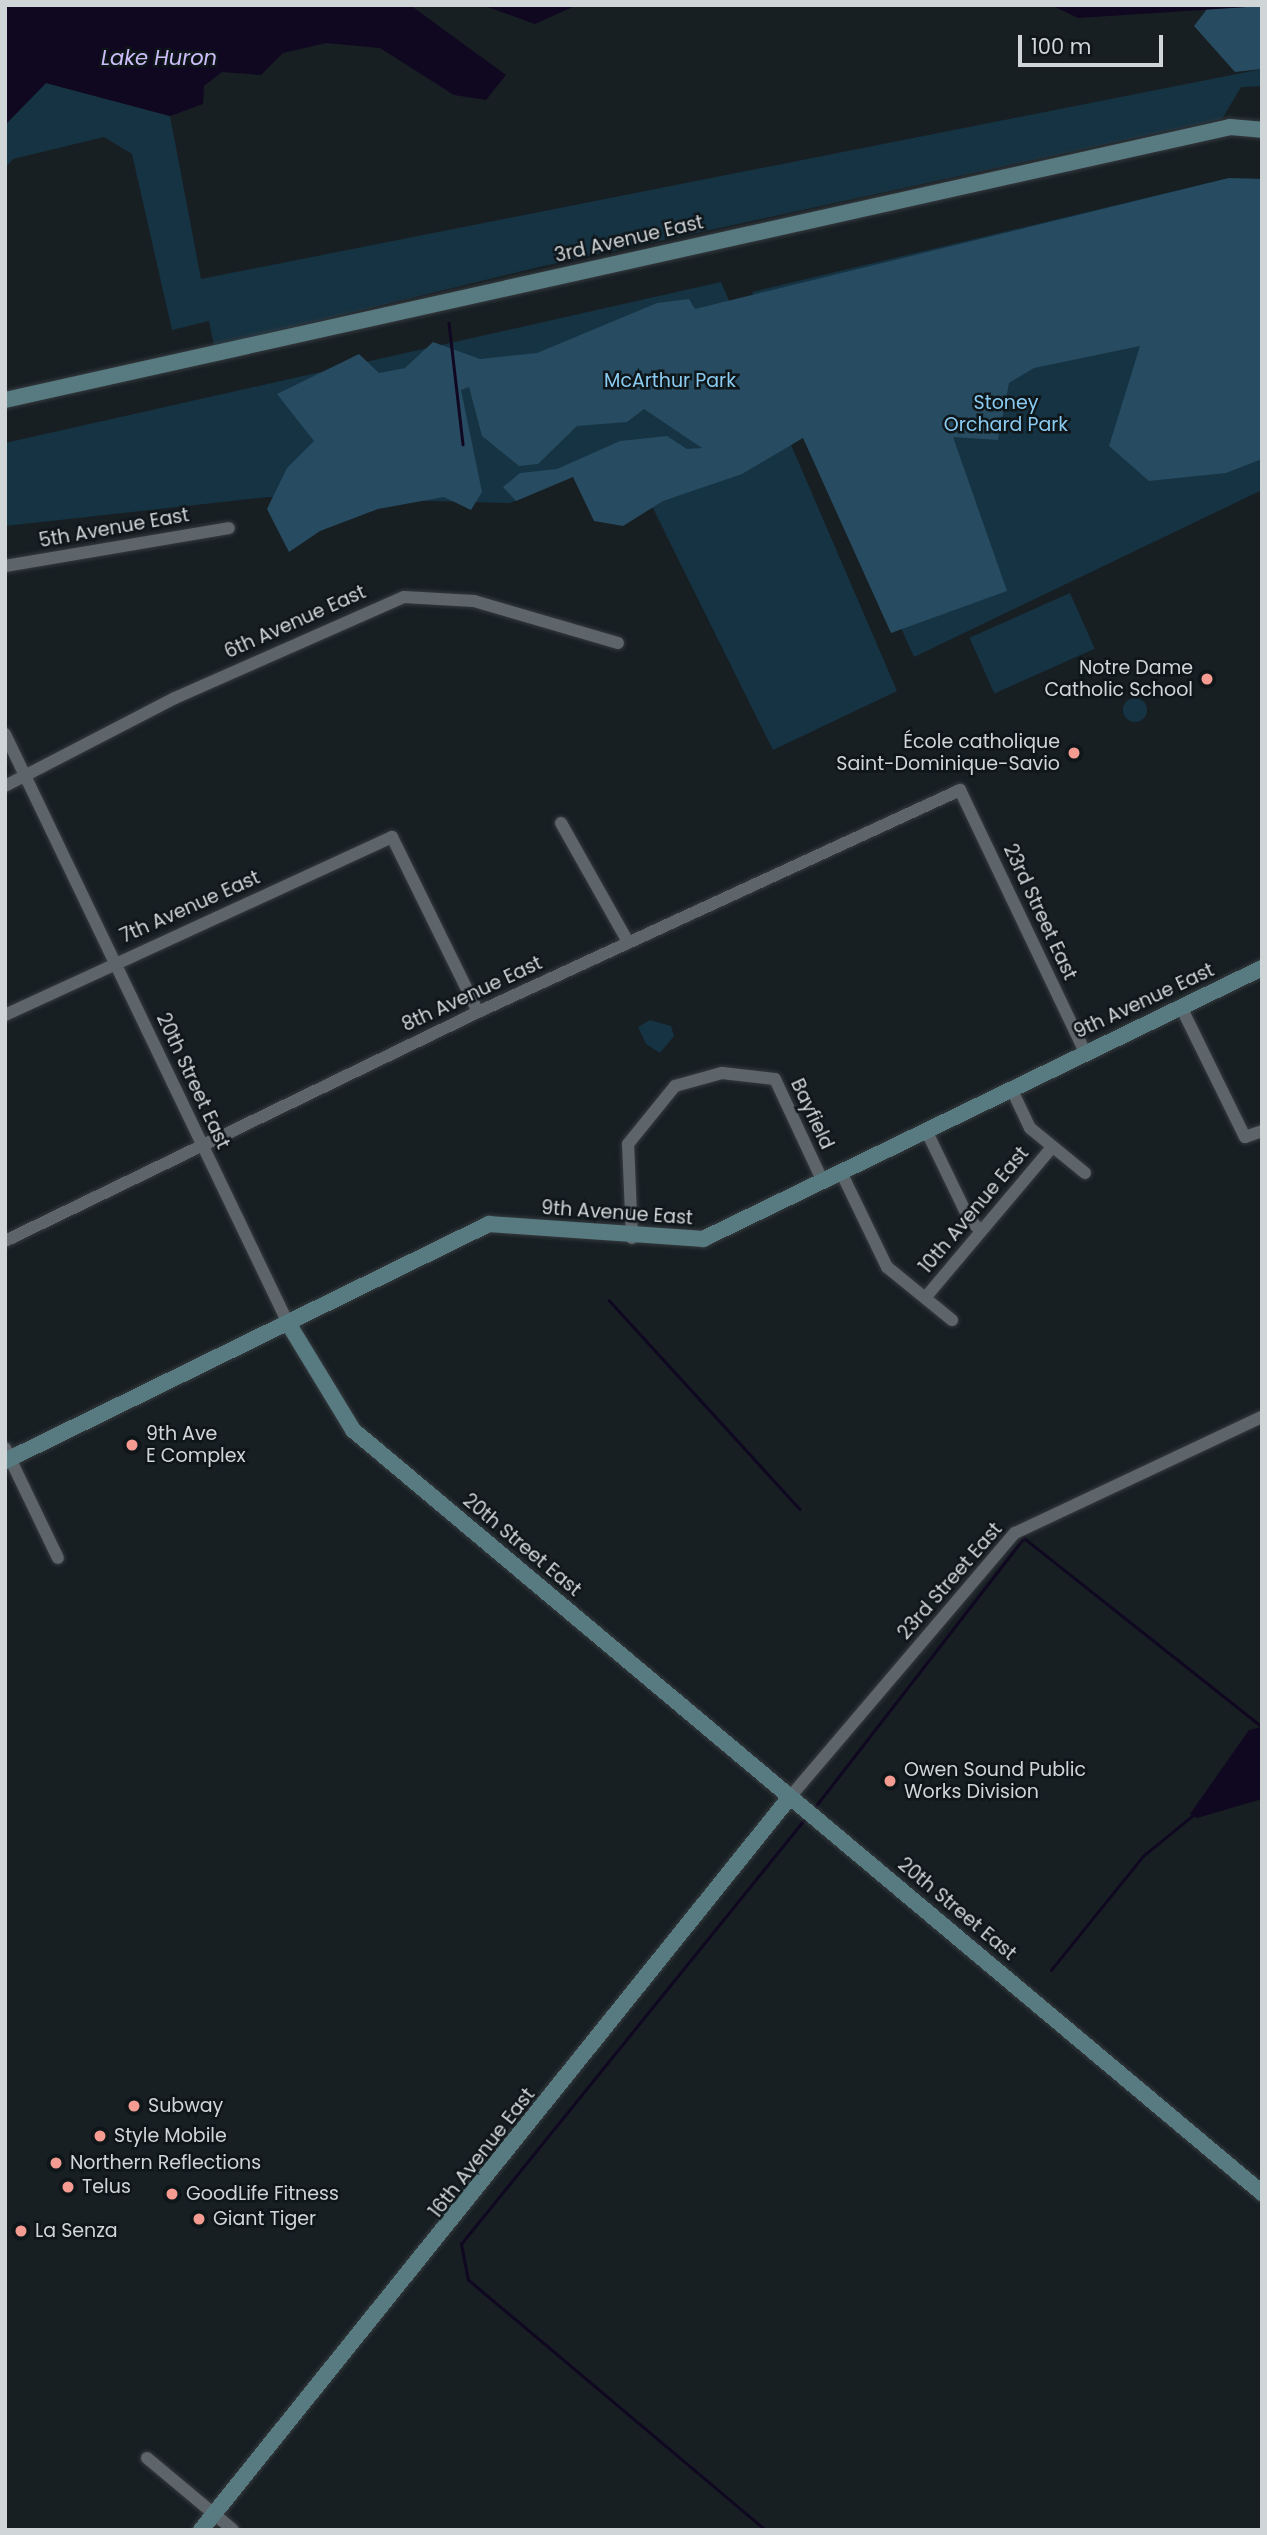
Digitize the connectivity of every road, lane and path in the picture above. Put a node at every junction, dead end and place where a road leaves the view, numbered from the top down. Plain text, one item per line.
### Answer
1 (1262, 130) edge
2 (5, 400) edge
3 (229, 528) dead end
4 (5, 566) edge
5 (618, 643) dead end
6 (5, 734) edge
7 (26, 776) junction
8 (5, 786) edge
9 (960, 790) joint
10 (562, 823) dead end
11 (628, 942) junction
12 (115, 963) junction
13 (1262, 968) edge
14 (1181, 1007) junction
15 (478, 1012) junction
16 (5, 1015) edge
17 (1085, 1052) junction
18 (1011, 1088) junction
19 (926, 1130) junction
20 (1262, 1131) edge
21 (200, 1146) junction
22 (1052, 1147) junction
23 (841, 1172) junction
24 (1085, 1173) dead end
25 (823, 1182) junction
26 (981, 1231) junction
27 (632, 1238) junction
28 (5, 1241) edge
29 (925, 1298) junction
30 (952, 1320) dead end
31 (288, 1323) junction
32 (1262, 1417) edge
33 (7, 1456) edge
34 (58, 1558) dead end
35 (790, 1797) junction
36 (1262, 2193) edge
37 (147, 2458) dead end
38 (214, 2514) junction
39 (201, 2530) edge
40 (233, 2530) edge

1 - 2 street, 3rd Avenue East
3 - 4 street, 5th Avenue East
5 - 7 street, 6th Avenue East
6 - 7 street, 20th Street East
7 - 8 street, 6th Avenue East
7 - 12 street, 20th Street East
9 - 11 street, 8th Avenue East
9 - 17 street, 23rd Street East
10 - 11 street
11 - 15 street, 8th Avenue East
12 - 15 street, 7th Avenue East
12 - 16 street, 7th Avenue East
12 - 21 street, 20th Street East
13 - 14 street, 9th Avenue East
14 - 17 street, 9th Avenue East
14 - 20 street
15 - 21 street, 8th Avenue East
17 - 18 street, 9th Avenue East
18 - 19 street, 9th Avenue East
18 - 22 street
19 - 23 street, 9th Avenue East
19 - 26 street
21 - 28 street, 8th Avenue East
21 - 31 street, 20th Street East
22 - 24 street
22 - 26 street, 10th Avenue East
23 - 25 street, 9th Avenue East
23 - 29 street
25 - 27 street, 9th Avenue East
25 - 27 street, Bayfield
26 - 29 street, 10th Avenue East
27 - 31 street, 9th Avenue East
29 - 30 street
31 - 33 street, 9th Avenue East
31 - 35 street, 20th Street East
32 - 35 street, 23rd Street East
33 - 34 street
35 - 36 street, 20th Street East
35 - 38 street, 16th Avenue East
37 - 38 street
38 - 39 street, 16th Avenue East
38 - 40 street

